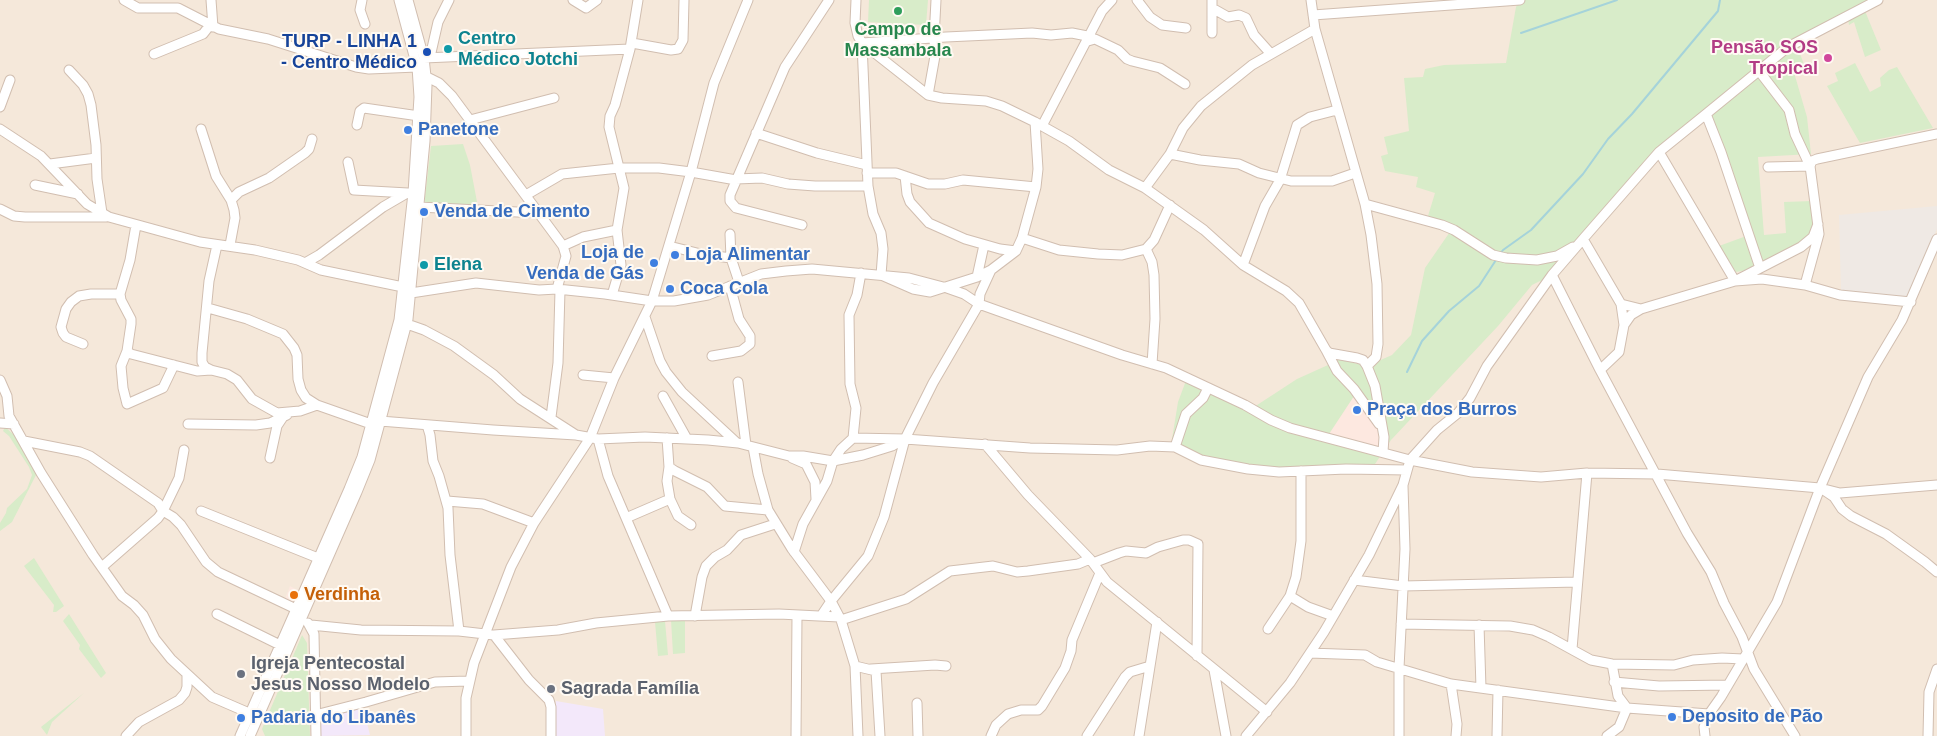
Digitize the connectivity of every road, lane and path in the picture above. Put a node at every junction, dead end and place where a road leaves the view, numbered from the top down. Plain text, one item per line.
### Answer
1 (124, 0) edge
2 (211, 0) edge
3 (362, 0) edge
4 (399, 0) edge
5 (408, 0) edge
6 (449, 0) edge
7 (573, 0) edge
8 (597, 0) edge
9 (638, 0) edge
10 (684, 0) edge
11 (748, 0) edge
12 (829, 0) edge
13 (856, 0) edge
14 (936, 0) edge
15 (1112, 0) edge
16 (1137, 0) edge
17 (1311, 0) edge
18 (1520, 0) edge
19 (1878, 0) edge
20 (1212, 4) edge
21 (1313, 15) junction
22 (365, 24) dead end
23 (211, 26) junction
24 (1186, 28) dead end
25 (1315, 29) junction
26 (1212, 33) dead end
27 (934, 39) junction
28 (1089, 39) junction
29 (862, 44) junction
30 (631, 46) junction
31 (154, 54) dead end
32 (1272, 54) junction
33 (427, 58) junction
34 (417, 67) junction
35 (69, 70) dead end
36 (1759, 70) junction
37 (427, 77) junction
38 (10, 80) dead end
39 (1185, 84) dead end
40 (928, 95) junction
41 (554, 98) dead end
42 (0, 107) edge
43 (1337, 110) junction
44 (1706, 114) junction
45 (419, 116) junction
46 (470, 120) junction
47 (1039, 124) junction
48 (357, 125) dead end
49 (0, 129) edge
50 (201, 129) dead end
51 (756, 133) junction
52 (1937, 134) edge
53 (312, 139) dead end
54 (1659, 152) junction
55 (1170, 154) junction
56 (96, 158) junction
57 (348, 162) dead end
58 (50, 164) junction
59 (1810, 166) junction
60 (1768, 167) dead end
61 (620, 168) junction
62 (867, 169) junction
63 (691, 172) junction
64 (1355, 173) junction
65 (905, 176) junction
66 (736, 180) junction
67 (1280, 180) junction
68 (34, 185) dead end
69 (868, 186) junction
70 (1036, 187) junction
71 (1144, 188) junction
72 (410, 193) junction
73 (78, 194) junction
74 (526, 195) junction
75 (231, 200) junction
76 (1365, 204) junction
77 (1170, 206) junction
78 (419, 207) junction
79 (0, 209) edge
80 (537, 213) junction
81 (105, 215) junction
82 (1818, 224) junction
83 (136, 225) junction
84 (802, 225) dead end
85 (617, 230) junction
86 (730, 234) dead end
87 (1022, 238) junction
88 (1937, 238) edge
89 (1581, 241) junction
90 (217, 245) junction
91 (230, 245) junction
92 (984, 245) junction
93 (563, 246) junction
94 (669, 246) junction
95 (1146, 249) junction
96 (1012, 254) junction
97 (731, 258) junction
98 (305, 263) junction
99 (1243, 265) junction
100 (1760, 268) junction
101 (991, 270) junction
102 (861, 273) junction
103 (881, 275) junction
104 (1552, 275) junction
105 (977, 278) junction
106 (1735, 281) junction
107 (739, 282) junction
108 (1805, 285) junction
109 (730, 286) junction
110 (403, 287) junction
111 (947, 288) junction
112 (558, 290) junction
113 (411, 292) junction
114 (120, 294) junction
115 (612, 295) junction
116 (652, 301) junction
117 (1911, 302) junction
118 (979, 304) junction
119 (1621, 304) junction
120 (208, 308) junction
121 (1641, 309) junction
122 (644, 317) junction
123 (407, 324) junction
124 (1624, 325) junction
125 (83, 344) dead end
126 (1326, 350) junction
127 (127, 351) junction
128 (712, 356) dead end
129 (174, 364) junction
130 (1152, 364) junction
131 (1367, 366) junction
132 (211, 370) junction
133 (1600, 370) junction
134 (583, 375) dead end
135 (614, 378) junction
136 (0, 380) edge
137 (738, 382) dead end
138 (1208, 388) junction
139 (663, 396) dead end
140 (317, 405) junction
141 (286, 415) junction
142 (551, 417) junction
143 (380, 421) junction
144 (0, 423) edge
145 (14, 424) junction
146 (188, 424) dead end
147 (371, 424) junction
148 (427, 425) junction
149 (1382, 426) junction
150 (576, 435) junction
151 (594, 438) junction
152 (667, 438) junction
153 (853, 438) junction
154 (687, 439) junction
155 (905, 439) junction
156 (24, 442) junction
157 (985, 444) junction
158 (746, 445) junction
159 (1174, 447) junction
160 (184, 450) dead end
161 (1383, 452) junction
162 (789, 456) junction
163 (270, 458) dead end
164 (1410, 460) junction
165 (833, 461) junction
166 (669, 467) junction
167 (1407, 470) junction
168 (1302, 471) junction
169 (1587, 474) junction
170 (1656, 474) junction
171 (1403, 485) junction
172 (1937, 485) edge
173 (1820, 488) junction
174 (670, 498) junction
175 (816, 499) junction
176 (447, 501) junction
177 (768, 510) junction
178 (163, 511) junction
179 (201, 511) dead end
180 (626, 518) junction
181 (534, 523) junction
182 (776, 524) junction
183 (690, 525) dead end
184 (794, 552) junction
185 (318, 558) junction
186 (1092, 561) junction
187 (102, 567) junction
188 (1937, 572) edge
189 (1100, 573) junction
190 (1354, 580) junction
191 (1577, 582) junction
192 (1403, 586) junction
193 (1290, 596) junction
194 (831, 601) junction
195 (296, 609) junction
196 (217, 614) dead end
197 (668, 616) junction
198 (695, 616) junction
199 (797, 616) junction
200 (821, 616) junction
201 (1333, 616) junction
202 (303, 617) junction
203 (840, 618) junction
204 (1157, 622) junction
205 (1401, 624) junction
206 (310, 625) junction
207 (1479, 625) junction
208 (1268, 629) dead end
209 (459, 631) junction
210 (489, 634) junction
211 (280, 645) junction
212 (1572, 649) junction
213 (1310, 653) junction
214 (1198, 656) junction
215 (1746, 656) junction
216 (1612, 664) junction
217 (855, 666) junction
218 (946, 666) dead end
219 (1150, 666) junction
220 (1399, 668) junction
221 (871, 669) junction
222 (1937, 669) edge
223 (1214, 670) junction
224 (187, 674) junction
225 (468, 681) junction
226 (1614, 682) junction
227 (1451, 684) junction
228 (200, 685) junction
229 (1728, 685) junction
230 (1481, 688) junction
231 (1498, 690) junction
232 (184, 693) junction
233 (917, 703) dead end
234 (1627, 708) junction
235 (1267, 712) junction
236 (249, 713) junction
237 (1709, 714) junction
238 (315, 715) junction
239 (126, 736) edge
240 (240, 736) edge
241 (250, 736) edge
242 (316, 736) edge
243 (466, 736) edge
244 (551, 736) edge
245 (796, 736) edge
246 (858, 736) edge
247 (880, 736) edge
248 (918, 736) edge
249 (991, 736) edge
250 (1087, 736) edge
251 (1139, 736) edge
252 (1226, 736) edge
253 (1246, 736) edge
254 (1399, 736) edge
255 (1456, 736) edge
256 (1498, 736) edge
257 (1607, 736) edge
258 (1705, 736) edge
259 (1795, 736) edge
260 (1928, 736) edge

1 - 23 street
2 - 23 street
3 - 22 street
4 - 34 street
5 - 33 street
6 - 33 street
7 - 8 street
9 - 30 street
10 - 30 street
11 - 63 street
12 - 51 street
13 - 29 street
14 - 27 street
15 - 28 street
16 - 24 street
17 - 21 street
18 - 21 street
19 - 36 street
20 - 26 street
20 - 32 street
21 - 25 street
23 - 31 street
23 - 34 street
25 - 32 street
25 - 43 street
27 - 28 street
27 - 29 street
27 - 40 street
28 - 39 street
28 - 47 street
29 - 40 street
29 - 62 street
30 - 33 street
30 - 61 street
32 - 55 street
33 - 37 street
34 - 45 street
35 - 56 street
36 - 44 street
36 - 59 street
37 - 46 street
37 - 78 street
38 - 42 street
40 - 47 street
41 - 46 street
43 - 64 street
43 - 67 street
44 - 54 street
44 - 100 street
45 - 48 street
45 - 72 street
46 - 74 street
47 - 70 street
47 - 71 street
49 - 58 street
50 - 75 street
51 - 62 street
51 - 66 street
52 - 59 street
53 - 75 street
54 - 89 street
54 - 106 street
55 - 67 street
55 - 71 street
56 - 58 street
56 - 81 street
57 - 72 street
58 - 73 street
59 - 60 street
59 - 82 street
61 - 63 street
61 - 74 street
61 - 85 street
62 - 65 street
62 - 69 street
63 - 66 street
63 - 94 street
64 - 67 street
64 - 76 street
65 - 70 street
65 - 92 street
66 - 69 street
66 - 84 street
67 - 99 street
68 - 73 street
69 - 103 street
70 - 87 street
71 - 77 street
72 - 98 street
72 - 110 street
73 - 81 street
74 - 80 street
75 - 91 street
76 - 89 street
76 - 131 street
77 - 95 street
77 - 99 street
78 - 80 street
78 - 113 street
79 - 81 street
80 - 93 street
81 - 83 street
82 - 100 street
82 - 108 street
83 - 90 street
83 - 114 street
85 - 93 street
85 - 115 street
86 - 97 street
87 - 95 street
87 - 96 street
88 - 117 street
89 - 104 street
89 - 119 street
90 - 91 street
90 - 120 street
91 - 98 street
92 - 96 street
92 - 105 street
93 - 112 street
94 - 97 street
94 - 116 street
95 - 130 street
96 - 101 street
97 - 107 street
98 - 110 street
99 - 126 street
100 - 106 street
101 - 105 street
101 - 118 street
102 - 103 street
102 - 107 street
102 - 153 street
103 - 111 street
104 - 133 street
104 - 164 street
105 - 111 street
106 - 108 street
106 - 121 street
107 - 109 street
108 - 117 street
109 - 116 street
109 - 128 street
110 - 147 street
111 - 118 street
112 - 113 street
112 - 115 street
112 - 142 street
113 - 123 street
114 - 125 street
114 - 127 street
115 - 116 street
116 - 122 street
117 - 173 street
118 - 130 street
118 - 155 street
119 - 121 street
119 - 124 street
120 - 132 street
120 - 140 street
121 - 124 street
122 - 135 street
122 - 158 street
123 - 142 street
123 - 143 street
124 - 133 street
126 - 131 street
126 - 149 street
127 - 129 street
127 - 129 street
129 - 132 street
130 - 138 street
131 - 149 street
132 - 141 street
133 - 170 street
134 - 135 street
135 - 151 street
136 - 145 street
137 - 158 street
138 - 159 street
138 - 161 street
139 - 154 street
140 - 141 street
140 - 147 street
141 - 146 street
141 - 163 street
142 - 150 street
143 - 148 street
143 - 202 street
144 - 145 street
145 - 156 street
147 - 185 street
148 - 150 street
148 - 176 street
149 - 161 street
150 - 151 street
151 - 152 street
151 - 180 street
151 - 181 street
152 - 154 street
152 - 166 street
153 - 155 street
153 - 165 street
154 - 158 street
155 - 157 street
155 - 165 street
155 - 194 street
156 - 178 street
156 - 187 street
157 - 159 street
157 - 186 street
158 - 162 street
158 - 177 street
159 - 168 street
160 - 178 street
161 - 164 street
162 - 165 street
162 - 175 street
164 - 167 street
164 - 169 street
165 - 175 street
166 - 174 street
166 - 177 street
167 - 168 street
167 - 171 street
168 - 193 street
169 - 170 street
169 - 191 street
170 - 173 street
170 - 215 street
171 - 190 street
171 - 192 street
172 - 173 street
173 - 188 street
173 - 215 street
174 - 180 street
174 - 183 street
175 - 184 street
176 - 181 street
176 - 209 street
177 - 182 street
178 - 187 street
178 - 195 street
179 - 185 street
180 - 197 street
181 - 210 street
182 - 184 street
182 - 198 street
184 - 194 street
185 - 195 street
186 - 189 street
186 - 203 street
186 - 214 street
187 - 224 street
189 - 204 street
189 - 249 street
190 - 192 street
190 - 201 street
191 - 192 street
191 - 212 street
192 - 205 street
193 - 201 street
193 - 208 street
194 - 200 street
194 - 203 street
195 - 211 street
196 - 211 street
197 - 198 street
197 - 210 street
198 - 199 street
199 - 200 street
199 - 245 street
200 - 203 street
201 - 213 street
202 - 206 street
202 - 241 street
203 - 217 street
204 - 214 street
204 - 219 street
205 - 207 street
205 - 220 street
206 - 209 street
206 - 238 street
207 - 212 street
207 - 230 street
209 - 210 street
210 - 225 street
210 - 244 street
211 - 236 street
212 - 216 street
213 - 220 street
213 - 235 street
214 - 223 street
215 - 216 street
215 - 229 street
215 - 259 street
216 - 226 street
217 - 221 street
217 - 246 street
218 - 221 street
219 - 250 street
219 - 251 street
220 - 227 street
220 - 254 street
221 - 247 street
222 - 260 street
223 - 235 street
223 - 252 street
224 - 228 street
224 - 232 street
225 - 238 street
225 - 243 street
226 - 229 street
226 - 234 street
227 - 230 street
227 - 255 street
228 - 232 street
228 - 236 street
229 - 237 street
230 - 231 street
231 - 234 street
231 - 256 street
232 - 239 street
233 - 248 street
234 - 237 street
234 - 257 street
235 - 253 street
236 - 240 street
237 - 258 street
238 - 242 street

